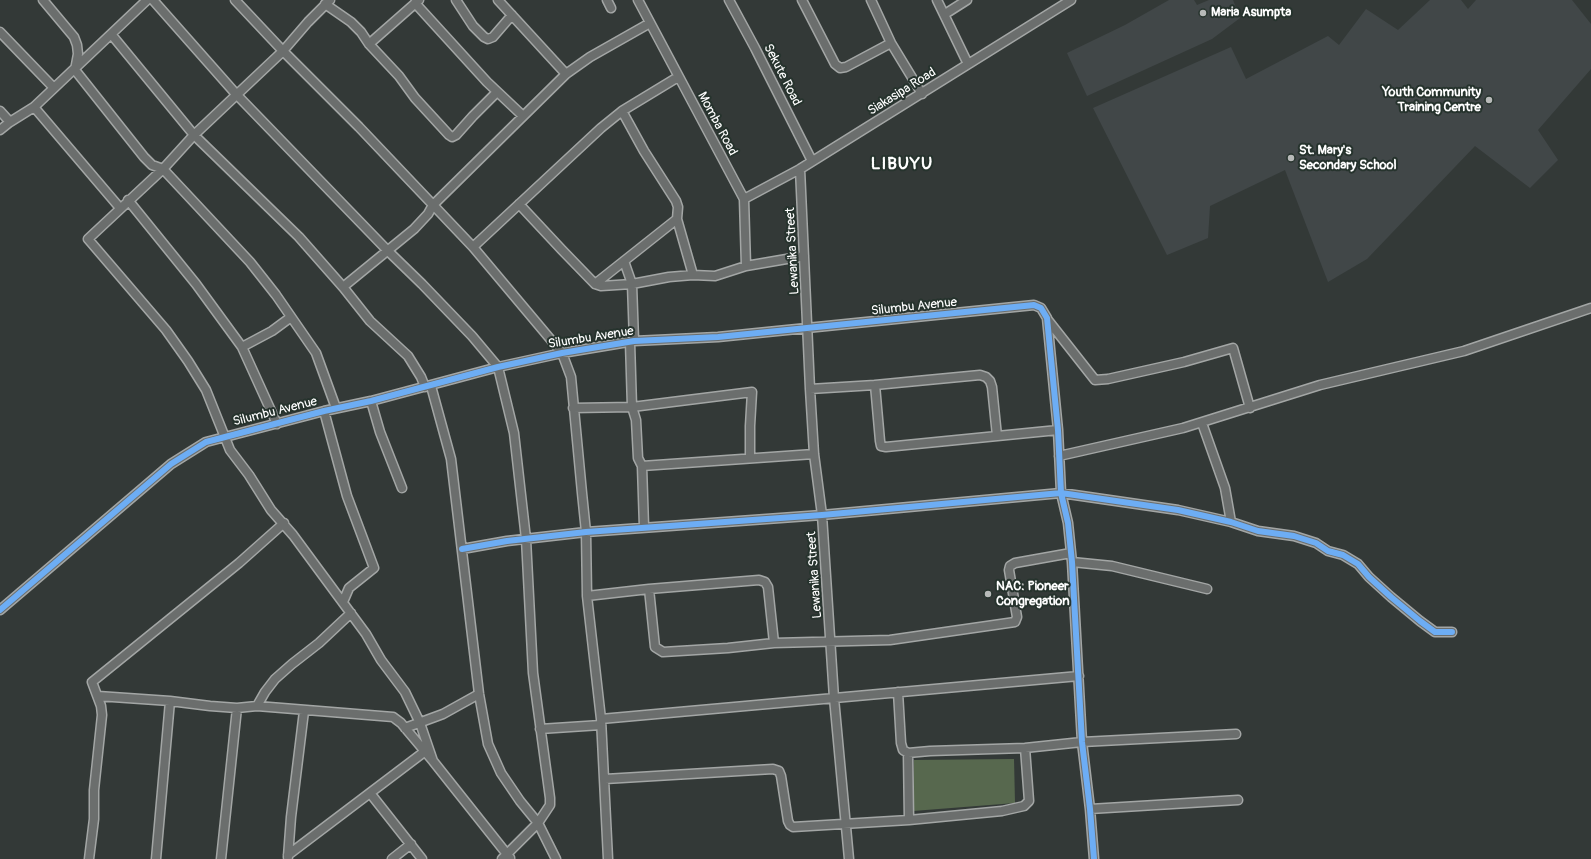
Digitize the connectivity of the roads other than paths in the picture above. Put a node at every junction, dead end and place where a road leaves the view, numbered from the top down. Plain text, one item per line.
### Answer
1 (43, 0) edge
2 (147, 0) edge
3 (153, 0) edge
4 (456, 0) edge
5 (498, 0) edge
6 (607, 0) edge
7 (638, 0) edge
8 (729, 0) edge
9 (802, 0) edge
10 (871, 0) edge
11 (937, 0) edge
12 (967, 0) edge
13 (1071, 0) edge
14 (239, 1) edge
15 (328, 2) edge
16 (417, 2) edge
17 (611, 8) dead end
18 (944, 14) junction
19 (512, 15) junction
20 (650, 23) junction
21 (0, 32) edge
22 (111, 34) junction
23 (891, 43) junction
24 (369, 44) junction
25 (283, 51) junction
26 (968, 64) junction
27 (75, 70) junction
28 (566, 74) junction
29 (678, 77) junction
30 (54, 88) junction
31 (497, 92) junction
32 (236, 94) junction
33 (922, 94) junction
34 (34, 107) junction
35 (0, 111) edge
36 (622, 111) junction
37 (524, 116) junction
38 (10, 122) junction
39 (0, 130) edge
40 (194, 135) junction
41 (812, 161) junction
42 (163, 169) junction
43 (800, 169) junction
44 (744, 199) junction
45 (128, 200) junction
46 (519, 204) junction
47 (433, 205) junction
48 (120, 208) junction
49 (677, 219) junction
50 (473, 247) junction
51 (388, 251) junction
52 (804, 256) junction
53 (624, 261) junction
54 (746, 266) junction
55 (693, 275) junction
56 (595, 284) junction
57 (632, 284) junction
58 (342, 287) junction
59 (1591, 308) edge
60 (291, 317) junction
61 (1047, 318) junction
62 (808, 329) junction
63 (632, 342) junction
64 (242, 347) junction
65 (562, 353) junction
66 (498, 367) junction
67 (876, 385) junction
68 (428, 386) junction
69 (810, 389) junction
70 (371, 401) junction
71 (632, 407) junction
72 (336, 408) junction
73 (573, 408) junction
74 (1250, 408) junction
75 (324, 411) junction
76 (1202, 423) junction
77 (277, 424) junction
78 (1058, 430) junction
79 (225, 436) junction
80 (997, 436) junction
81 (814, 454) junction
82 (1059, 456) junction
83 (750, 458) junction
84 (642, 466) junction
85 (402, 488) dead end
86 (1062, 493) junction
87 (822, 515) junction
88 (1231, 522) junction
89 (284, 523) junction
90 (644, 528) junction
91 (586, 532) junction
92 (526, 539) junction
93 (462, 549) junction
94 (1071, 553) junction
95 (1072, 562) junction
96 (648, 589) junction
97 (1207, 589) dead end
98 (587, 596) junction
99 (343, 602) junction
100 (0, 610) edge
101 (351, 613) junction
102 (1452, 632) dead end
103 (830, 640) junction
104 (774, 643) junction
105 (1079, 676) junction
106 (898, 692) junction
107 (479, 694) junction
108 (98, 696) junction
109 (834, 698) junction
110 (170, 701) junction
111 (257, 706) junction
112 (237, 708) junction
113 (304, 711) junction
114 (601, 722) junction
115 (420, 723) junction
116 (405, 728) junction
117 (540, 729) junction
118 (1236, 734) dead end
119 (1082, 742) junction
120 (1025, 748) junction
121 (427, 750) junction
122 (908, 753) junction
123 (605, 779) junction
124 (370, 793) junction
125 (1238, 800) dead end
126 (1090, 809) junction
127 (909, 820) junction
128 (538, 823) junction
129 (846, 824) junction
130 (411, 844) junction
131 (288, 857) edge
132 (506, 858) edge
133 (89, 859) edge
134 (156, 859) edge
135 (221, 859) edge
136 (392, 859) edge
137 (422, 859) edge
138 (556, 859) edge
139 (608, 859) edge
140 (849, 859) edge
141 (1094, 859) edge

1 - 27 street
2 - 22 street
3 - 32 street
4 - 19 street
5 - 19 street
6 - 17 street
7 - 20 street, Momba Road
8 - 41 street, Sekute Road
9 - 23 street
10 - 23 street
11 - 18 street
12 - 18 street
13 - 26 street, Siakasipa Road
14 - 25 street
15 - 24 street
15 - 25 street
16 - 24 street
16 - 31 street
18 - 26 street
19 - 28 street
20 - 28 street
20 - 29 street, Momba Road
21 - 30 street
22 - 27 street
22 - 40 street
23 - 33 street
24 - 31 street
25 - 32 street
25 - 47 street
26 - 33 street, Siakasipa Road
27 - 30 street
27 - 42 street
28 - 37 street
29 - 36 street
29 - 44 street, Momba Road
30 - 34 street
31 - 37 street
32 - 40 street
32 - 51 street
33 - 41 street, Siakasipa Road
34 - 38 street
34 - 48 street
35 - 38 street
36 - 46 street
36 - 49 street
37 - 47 street
38 - 39 street
40 - 42 street
40 - 58 street
41 - 43 street, Siakasipa Road
42 - 45 street
42 - 60 street
43 - 44 street, Siakasipa Road
43 - 52 street, Lewanika Street
44 - 54 street, Momba Road
45 - 48 street
45 - 64 street
46 - 50 street
46 - 56 street
47 - 50 street
47 - 51 street
48 - 79 street
49 - 53 street
49 - 55 street
50 - 65 street
51 - 58 street
51 - 66 street
52 - 54 street
52 - 62 street, Lewanika Street
53 - 56 street
53 - 57 street
54 - 55 street
55 - 57 street
56 - 57 street
57 - 63 street
58 - 68 street
59 - 74 street
60 - 64 street
60 - 72 street
61 - 62 street, Silumbu Avenue
61 - 74 street
61 - 78 street
62 - 63 street, Silumbu Avenue
62 - 69 street, Lewanika Street
63 - 65 street, Silumbu Avenue
63 - 71 street
64 - 77 street
65 - 66 street, Silumbu Avenue
65 - 73 street
66 - 68 street, Silumbu Avenue
66 - 92 street
67 - 69 street
67 - 80 street
67 - 80 street
68 - 70 street, Silumbu Avenue
68 - 93 street
69 - 81 street, Lewanika Street
70 - 72 street, Silumbu Avenue
70 - 85 street
71 - 73 street
71 - 83 street
71 - 84 street
72 - 75 street, Silumbu Avenue
73 - 91 street
74 - 76 street
75 - 77 street, Silumbu Avenue
75 - 99 street
76 - 82 street
76 - 88 street
77 - 79 street, Silumbu Avenue
78 - 80 street
78 - 82 street
79 - 89 street
79 - 100 street, Silumbu Avenue
81 - 83 street
81 - 87 street, Lewanika Street
82 - 86 street
83 - 84 street
84 - 90 street
86 - 87 street
86 - 88 street
86 - 94 street
87 - 90 street
87 - 103 street, Lewanika Street
88 - 102 street
89 - 99 street
89 - 108 street
90 - 91 street
91 - 92 street
91 - 98 street
92 - 93 street
92 - 117 street
93 - 107 street
94 - 95 street
94 - 103 street
95 - 97 street
95 - 105 street
96 - 98 street
96 - 104 street
96 - 104 street
98 - 114 street
99 - 101 street
101 - 111 street
101 - 115 street
103 - 104 street
103 - 109 street, Lewanika Street
105 - 106 street
105 - 119 street
106 - 109 street
106 - 122 street
107 - 115 street
107 - 128 street
108 - 110 street
108 - 133 street
109 - 114 street
109 - 129 street, Lewanika Street
110 - 112 street
110 - 134 street
111 - 112 street
111 - 113 street
112 - 135 street
113 - 116 street
113 - 131 street
114 - 117 street
114 - 123 street
115 - 116 street
115 - 121 street
116 - 121 street
117 - 128 street
118 - 119 street
119 - 120 street
119 - 126 street
120 - 122 street
120 - 127 street
121 - 124 street
121 - 132 street
122 - 127 street
123 - 129 street
123 - 139 street
124 - 130 street
124 - 131 street
125 - 126 street
126 - 141 street
127 - 129 street
128 - 132 street
128 - 138 street
129 - 140 street, Lewanika Street
130 - 136 street
130 - 137 street

